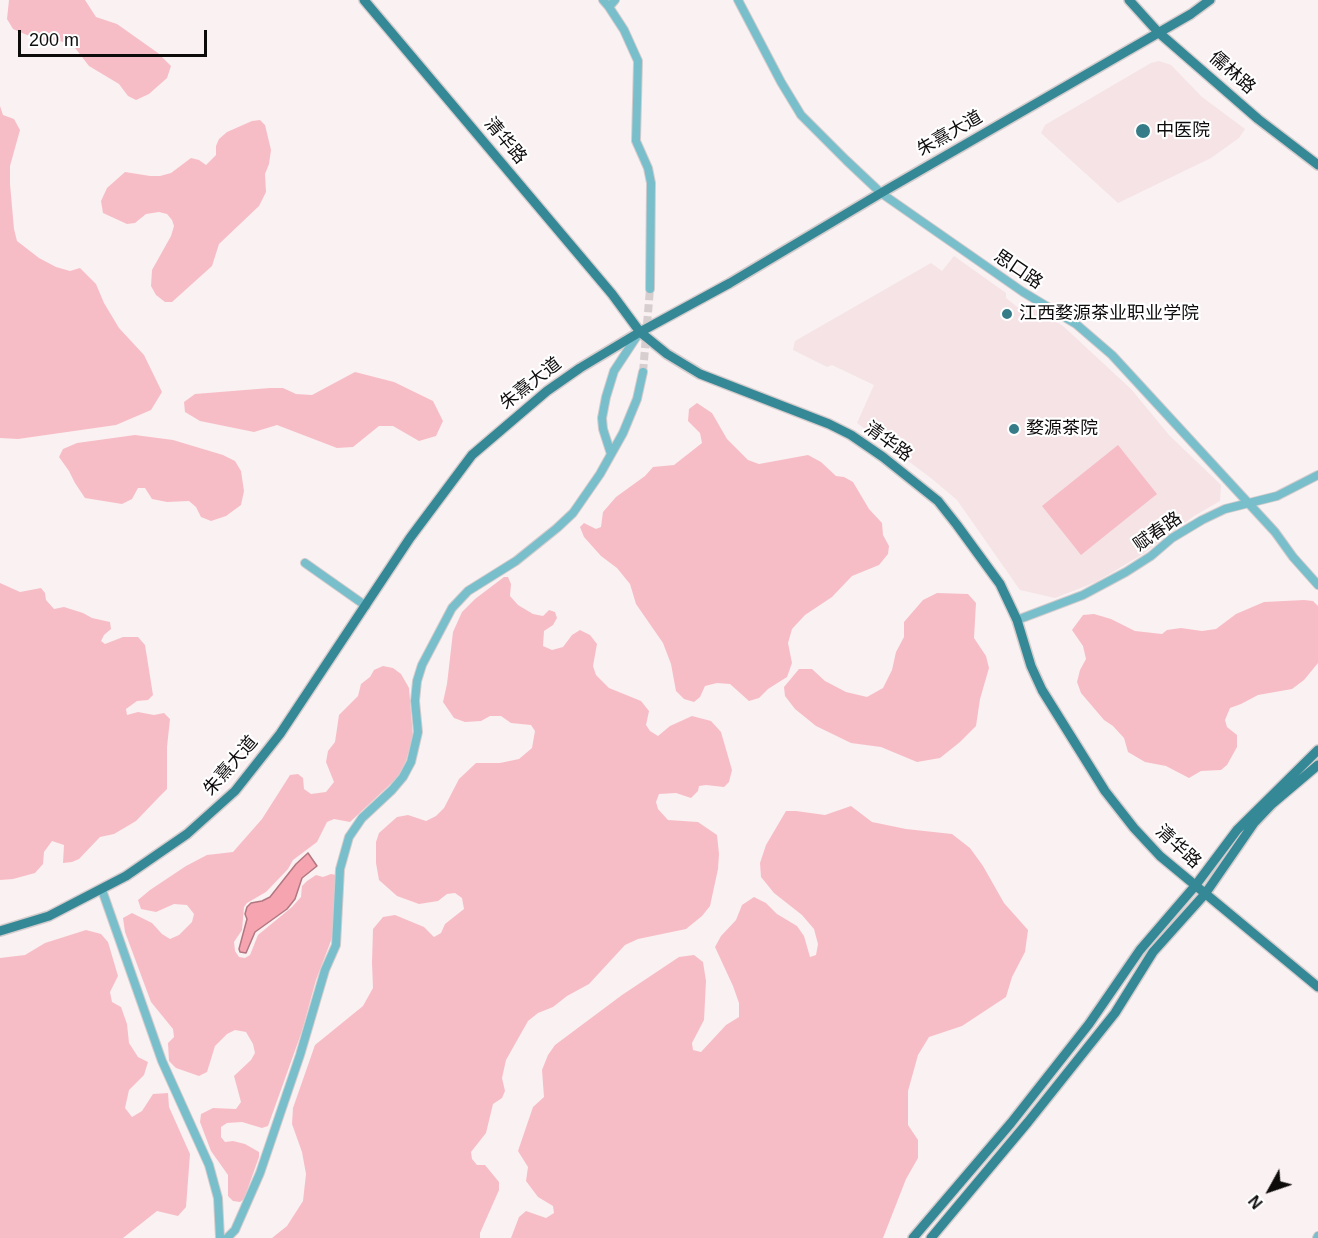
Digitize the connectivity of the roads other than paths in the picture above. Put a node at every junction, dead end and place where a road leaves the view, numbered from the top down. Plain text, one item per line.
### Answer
1 (364, 0) edge
2 (603, 0) edge
3 (615, 0) edge
4 (738, 0) edge
5 (1129, 0) edge
6 (1210, 0) edge
7 (609, 7) junction
8 (1158, 32) junction
9 (1318, 165) edge
10 (881, 193) junction
11 (650, 289) tunnel mouth
12 (640, 332) junction
13 (643, 372) tunnel mouth
14 (611, 454) junction
15 (1318, 475) edge
16 (1249, 504) junction
17 (305, 563) dead end
18 (1318, 585) edge
19 (366, 606) junction
20 (1017, 620) junction
21 (1318, 750) edge
22 (1318, 765) edge
23 (1195, 886) junction
24 (102, 890) junction
25 (1205, 894) junction
26 (0, 931) edge
27 (1318, 987) edge
28 (220, 1238) edge
29 (227, 1238) edge
30 (913, 1238) edge
31 (931, 1238) edge

1 - 12 main road, 清华路
2 - 7 street
3 - 7 street
4 - 10 street, 思口路
5 - 8 main road, 儒林路
6 - 8 main road, 朱熹大道
7 - 11 street
8 - 9 main road, 儒林路
8 - 10 main road, 朱熹大道
10 - 12 main road, 朱熹大道
10 - 16 street, 思口路
12 - 14 street
12 - 19 main road, 朱熹大道
12 - 20 main road, 清华路
13 - 14 street
14 - 29 street
15 - 16 street, 赋春路
16 - 18 street, 思口路
16 - 20 street, 赋春路
17 - 19 street
19 - 24 main road, 朱熹大道
20 - 23 main road, 清华路
21 - 23 main road
22 - 25 main road
23 - 25 main road, 清华路
23 - 30 main road
24 - 26 main road, 朱熹大道
24 - 28 street
25 - 27 main road, 清华路
25 - 31 main road

